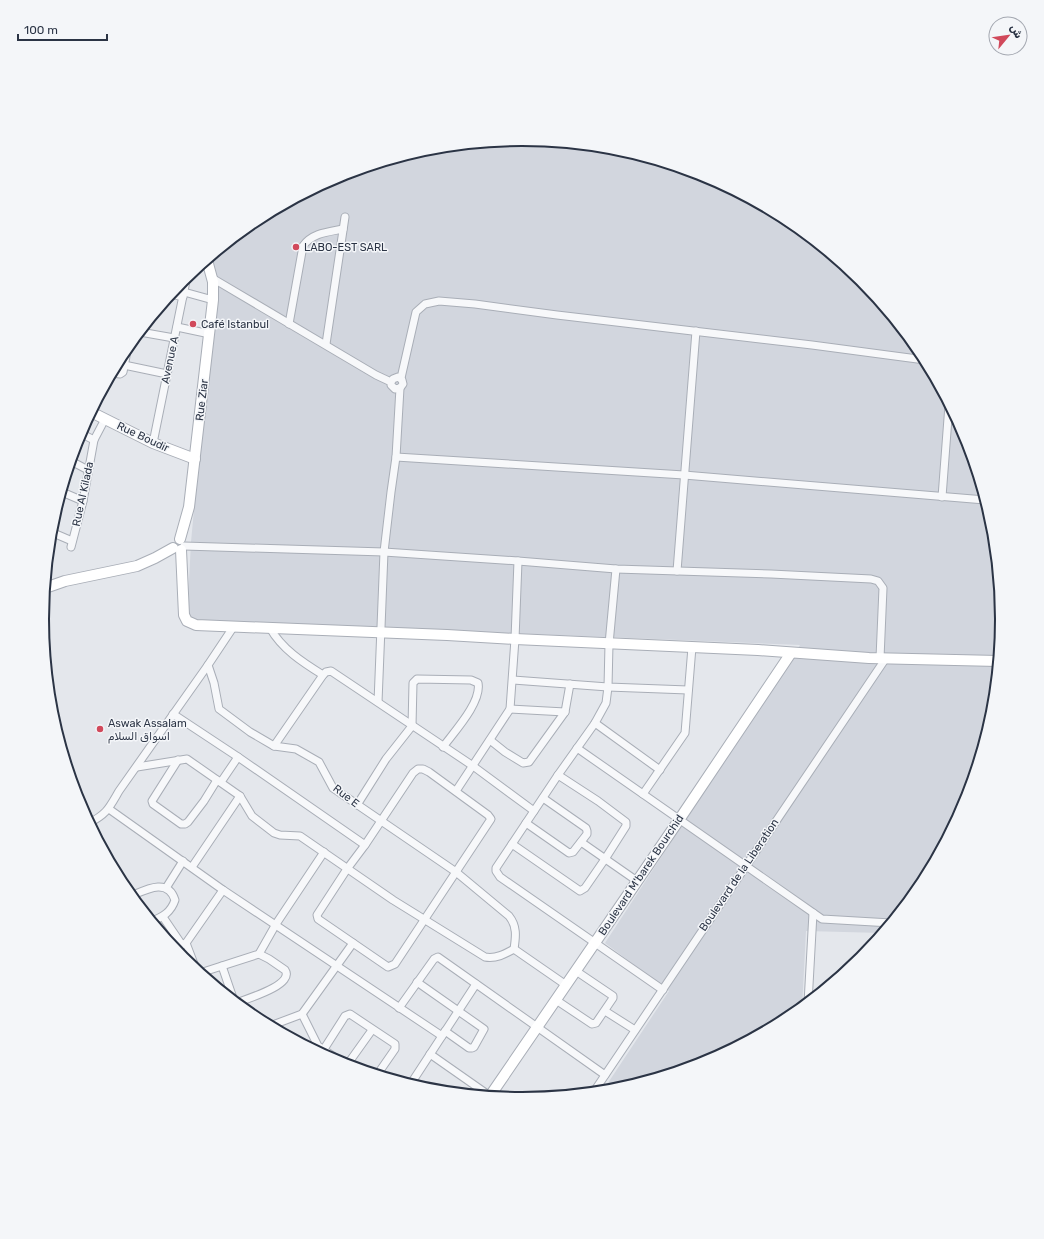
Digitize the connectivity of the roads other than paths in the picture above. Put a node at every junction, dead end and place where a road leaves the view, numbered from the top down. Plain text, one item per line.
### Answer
1 (345, 218) dead end
2 (343, 229) junction
3 (207, 266) edge
4 (212, 278) junction
5 (185, 288) edge
6 (179, 295) edge
7 (184, 295) junction
8 (214, 300) junction
9 (289, 324) junction
10 (177, 327) junction
11 (696, 331) junction
12 (146, 333) edge
13 (210, 334) junction
14 (174, 338) junction
15 (326, 344) junction
16 (916, 359) edge
17 (125, 363) edge
18 (124, 368) junction
19 (118, 374) edge
20 (167, 374) junction
21 (401, 378) junction
22 (391, 382) junction
23 (400, 388) junction
24 (96, 414) edge
25 (948, 415) edge
26 (105, 419) junction
27 (86, 436) edge
28 (94, 440) junction
29 (153, 443) junction
30 (396, 457) junction
31 (195, 459) junction
32 (75, 463) edge
33 (88, 470) junction
34 (684, 475) junction
35 (66, 494) edge
36 (942, 497) junction
37 (980, 500) edge
38 (83, 501) junction
39 (57, 535) edge
40 (180, 546) junction
41 (384, 552) junction
42 (518, 560) junction
43 (616, 569) junction
44 (676, 570) junction
45 (50, 586) edge
46 (234, 626) junction
47 (270, 628) junction
48 (381, 633) junction
49 (516, 639) junction
50 (609, 644) junction
51 (692, 647) junction
52 (791, 653) junction
53 (883, 658) junction
54 (993, 661) edge
55 (208, 665) junction
56 (323, 675) junction
57 (513, 680) junction
58 (570, 684) junction
59 (608, 687) junction
60 (688, 690) junction
61 (378, 702) junction
62 (510, 709) junction
63 (565, 712) junction
64 (173, 714) junction
65 (595, 723) junction
66 (412, 726) junction
67 (490, 740) junction
68 (274, 746) junction
69 (444, 747) junction
70 (577, 748) junction
71 (238, 757) junction
72 (178, 760) junction
73 (473, 766) junction
74 (137, 767) junction
75 (660, 770) junction
76 (558, 775) junction
77 (219, 781) junction
78 (456, 791) junction
79 (643, 794) junction
80 (240, 796) junction
81 (543, 798) junction
82 (357, 805) junction
83 (109, 809) junction
84 (534, 811) junction
85 (94, 820) edge
86 (380, 820) junction
87 (679, 820) junction
88 (526, 823) junction
89 (581, 842) junction
90 (512, 844) junction
91 (365, 845) junction
92 (324, 852) junction
93 (605, 859) junction
94 (183, 861) junction
95 (746, 865) junction
96 (192, 867) junction
97 (347, 869) junction
98 (456, 872) junction
99 (637, 881) junction
100 (166, 888) junction
101 (224, 890) junction
102 (137, 894) edge
103 (813, 913) junction
104 (163, 917) junction
105 (157, 919) edge
106 (425, 920) junction
107 (885, 923) edge
108 (276, 924) junction
109 (353, 943) junction
110 (595, 943) junction
111 (184, 944) junction
112 (180, 946) edge
113 (514, 949) junction
114 (258, 954) junction
115 (189, 955) edge
116 (222, 966) junction
117 (337, 966) junction
118 (206, 971) edge
119 (576, 971) junction
120 (417, 982) junction
121 (476, 984) junction
122 (566, 985) junction
123 (663, 990) junction
124 (231, 993) edge
125 (808, 996) edge
126 (556, 1000) junction
127 (242, 1001) edge
128 (399, 1008) junction
129 (605, 1010) junction
130 (458, 1011) junction
131 (302, 1014) junction
132 (276, 1024) edge
133 (537, 1028) junction
134 (372, 1030) junction
135 (635, 1030) junction
136 (444, 1034) junction
137 (317, 1046) edge
138 (319, 1047) edge
139 (430, 1054) junction
140 (351, 1060) edge
141 (380, 1070) edge
142 (605, 1075) junction
143 (414, 1079) edge
144 (597, 1086) edge
145 (482, 1090) edge
146 (493, 1091) edge

1 - 2 street
2 - 9 street
2 - 15 street
3 - 4 street, Rue Ziar
4 - 8 street, Rue Ziar
4 - 9 street
5 - 7 street, Avenue A
6 - 7 street
7 - 8 street
7 - 10 street, Avenue A
8 - 13 street, Rue Ziar
9 - 15 street
10 - 13 street
10 - 14 street, Avenue A
11 - 16 street
11 - 21 street
11 - 34 street
12 - 14 street
13 - 31 street, Rue Ziar
14 - 20 street, Avenue A
15 - 22 street
17 - 18 street
18 - 19 street
18 - 20 street
20 - 29 street, Avenue A
21 - 22 street
21 - 23 street
22 - 23 street
23 - 30 street
24 - 26 street, Rue Boudir
25 - 36 street
26 - 28 street, Rue Al Kilada
26 - 29 street, Rue Boudir
27 - 28 street
28 - 33 street, Rue Al Kilada
29 - 31 street, Rue Boudir
30 - 34 street
30 - 41 street
31 - 40 street, Rue Ziar
32 - 33 street
33 - 38 street, Rue Al Kilada
34 - 36 street
34 - 44 street
35 - 38 street
36 - 37 street
38 - 39 street, Rue Al Kilada
40 - 41 street
40 - 45 street
40 - 46 street, Rue Ziar
41 - 42 street
41 - 48 street
42 - 43 street
42 - 49 street
43 - 44 street
43 - 50 street
44 - 53 street
46 - 47 street
46 - 55 street
47 - 48 street
47 - 56 street
48 - 49 street
48 - 61 street
49 - 50 street
49 - 57 street
50 - 51 street
50 - 59 street
51 - 52 street
51 - 60 street
52 - 53 street
52 - 87 street, Boulevard M'barek Bourchid
53 - 54 street
53 - 95 street, Boulevard de la Liberation
55 - 64 street
55 - 68 street, Rue E
56 - 61 street
56 - 68 street
57 - 58 street
57 - 62 street
58 - 59 street
58 - 63 street
59 - 60 street
59 - 65 street
60 - 75 street
61 - 66 street
62 - 63 street
62 - 67 street
63 - 67 street
64 - 71 street
64 - 74 street
65 - 70 street
65 - 75 street
66 - 69 street
66 - 69 street
66 - 82 street
67 - 73 street
68 - 82 street, Rue E
69 - 73 street
70 - 76 street
70 - 79 street
71 - 77 street
71 - 91 street
72 - 74 street
72 - 77 street
72 - 77 street
73 - 78 street
73 - 84 street
74 - 83 street
75 - 79 street
76 - 81 street
76 - 93 street
77 - 80 street
78 - 86 street
78 - 98 street
79 - 87 street
80 - 92 street
80 - 96 street
81 - 84 street
81 - 89 street
82 - 86 street, Rue E
83 - 85 street
83 - 94 street
84 - 88 street
86 - 91 street
86 - 98 street, Rue E
87 - 95 street
87 - 99 street, Boulevard M'barek Bourchid
88 - 89 street
88 - 90 street
89 - 93 street
90 - 93 street
90 - 110 street
91 - 97 street
92 - 97 street
92 - 108 street
93 - 99 street
94 - 96 street
94 - 100 street
95 - 103 street
95 - 123 street, Boulevard de la Liberation
96 - 101 street
97 - 106 street
97 - 109 street
98 - 106 street
98 - 113 street, Rue E
99 - 110 street, Boulevard M'barek Bourchid
100 - 102 street
100 - 104 street
101 - 108 street
101 - 111 street
103 - 107 street
103 - 125 street
104 - 105 street
104 - 111 street
106 - 109 street
106 - 113 street
108 - 114 street
108 - 117 street
109 - 117 street
110 - 119 street, Boulevard M'barek Bourchid
110 - 123 street
111 - 112 street
111 - 115 street
113 - 122 street
114 - 116 street
114 - 127 street
116 - 118 street
116 - 124 street
117 - 128 street
117 - 131 street
119 - 122 street, Boulevard M'barek Bourchid
119 - 129 street
120 - 121 street
120 - 128 street
120 - 130 street
121 - 130 street
121 - 133 street
122 - 126 street, Boulevard M'barek Bourchid
123 - 135 street, Boulevard de la Liberation
126 - 129 street
126 - 133 street, Boulevard M'barek Bourchid
128 - 136 street
129 - 135 street
130 - 136 street
130 - 136 street
131 - 132 street
131 - 137 street
133 - 142 street
133 - 146 street, Boulevard M'barek Bourchid
134 - 138 street
134 - 140 street
134 - 141 street
135 - 142 street, Boulevard de la Liberation
136 - 139 street
139 - 143 street
139 - 145 street
142 - 144 street, Boulevard de la Liberation

